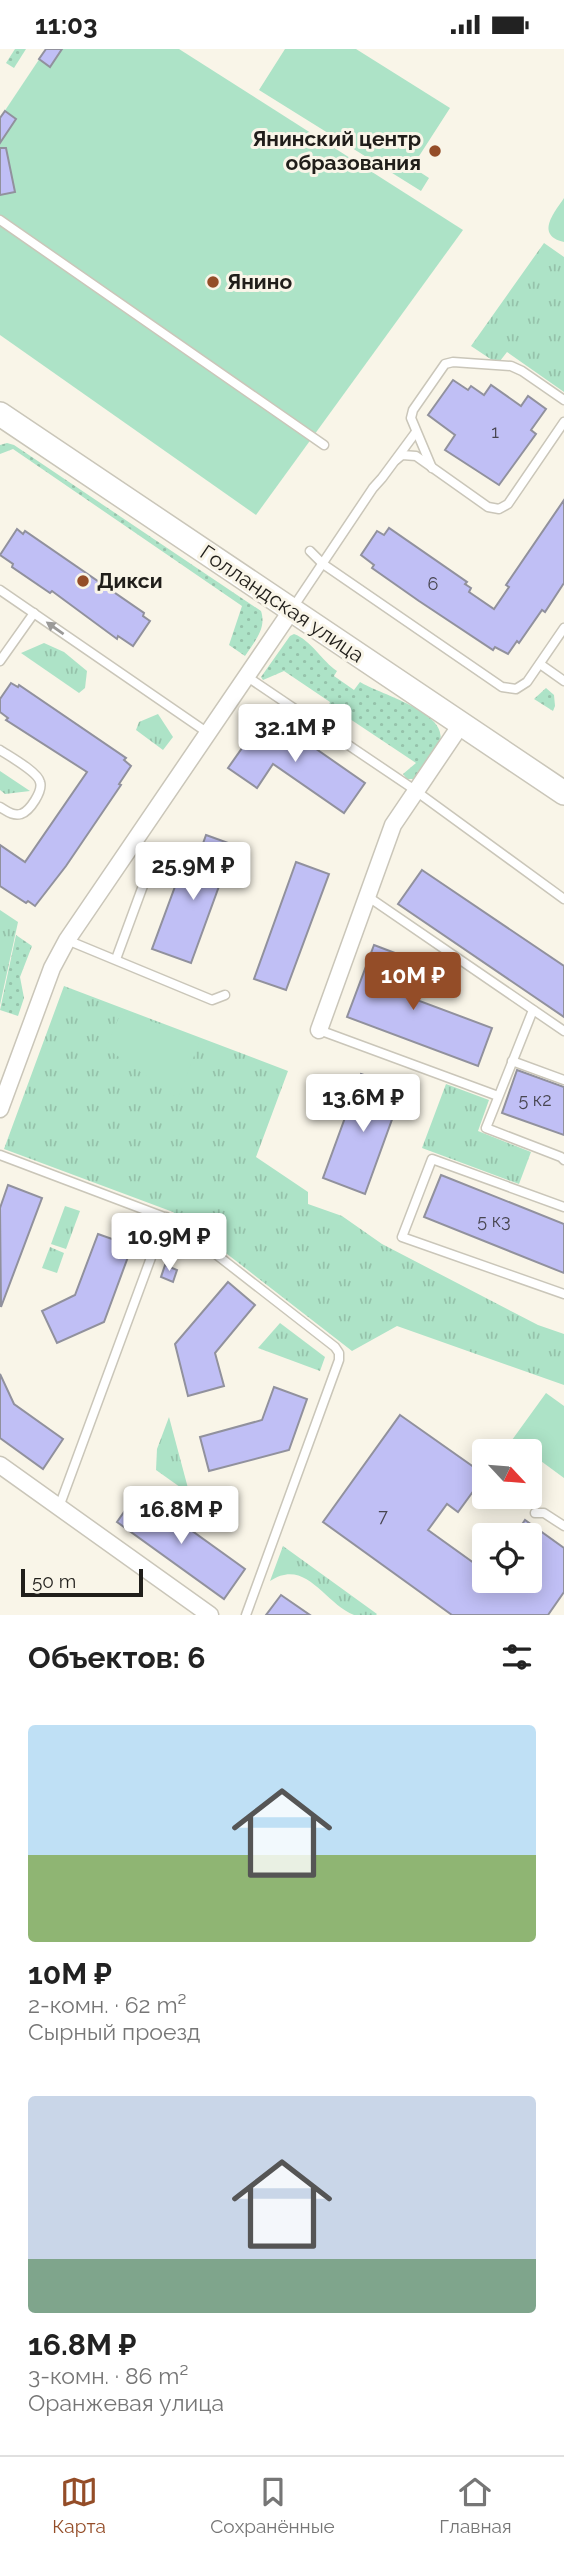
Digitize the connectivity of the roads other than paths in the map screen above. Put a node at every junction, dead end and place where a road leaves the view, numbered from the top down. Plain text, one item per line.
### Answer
1 (0, 220) edge
2 (564, 400) edge
3 (2, 420) edge
4 (564, 422) edge
5 (416, 432) junction
6 (324, 445) dead end
7 (396, 460) junction
8 (432, 468) junction
9 (310, 551) dead end
10 (323, 564) junction
11 (0, 590) edge
12 (33, 613) junction
13 (288, 614) junction
14 (564, 628) edge
15 (0, 661) edge
16 (540, 664) junction
17 (246, 676) junction
18 (564, 681) edge
19 (459, 726) junction
20 (208, 733) junction
21 (0, 750) edge
22 (414, 791) junction
23 (564, 793) edge
24 (564, 803) edge
25 (0, 807) edge
26 (133, 843) junction
27 (366, 895) junction
28 (564, 898) edge
29 (68, 940) junction
30 (116, 960) junction
31 (225, 995) dead end
32 (533, 1010) junction
33 (319, 1030) joint
34 (564, 1031) edge
35 (512, 1061) junction
36 (564, 1080) edge
37 (498, 1096) junction
38 (0, 1109) edge
39 (0, 1155) edge
40 (564, 1160) edge
41 (564, 1207) edge
42 (166, 1217) junction
43 (564, 1294) edge
44 (0, 1465) edge
45 (60, 1507) junction
46 (535, 1513) dead end
47 (564, 1526) edge
48 (210, 1615) edge
49 (246, 1615) edge

1 - 6 lane
2 - 5 lane
3 - 13 street, Голландская улица
4 - 8 lane
5 - 7 lane
5 - 8 lane
7 - 8 lane
7 - 10 lane
9 - 10 lane
10 - 13 lane
10 - 16 lane
11 - 12 lane
12 - 15 lane
20 -> 12 lane
13 - 17 street
13 - 19 street, Голландская улица
14 - 16 lane
16 - 18 lane
17 - 20 street
17 - 22 lane
19 - 22 street
19 - 23 street, Голландская улица
19 - 24 street, Голландская улица
20 - 26 street
21 - 25 lane
22 - 27 street
22 - 28 lane
26 - 29 street
26 - 30 lane
27 - 32 lane
27 - 33 street
29 - 30 lane
29 - 38 street
30 - 31 lane
32 - 34 lane
32 - 35 lane
33 - 37 lane
35 - 36 lane
35 - 37 lane
37 - 40 lane
39 - 42 lane
41 - 43 lane
42 - 45 lane
42 - 49 lane
44 - 45 street
45 - 48 street
46 - 47 lane

